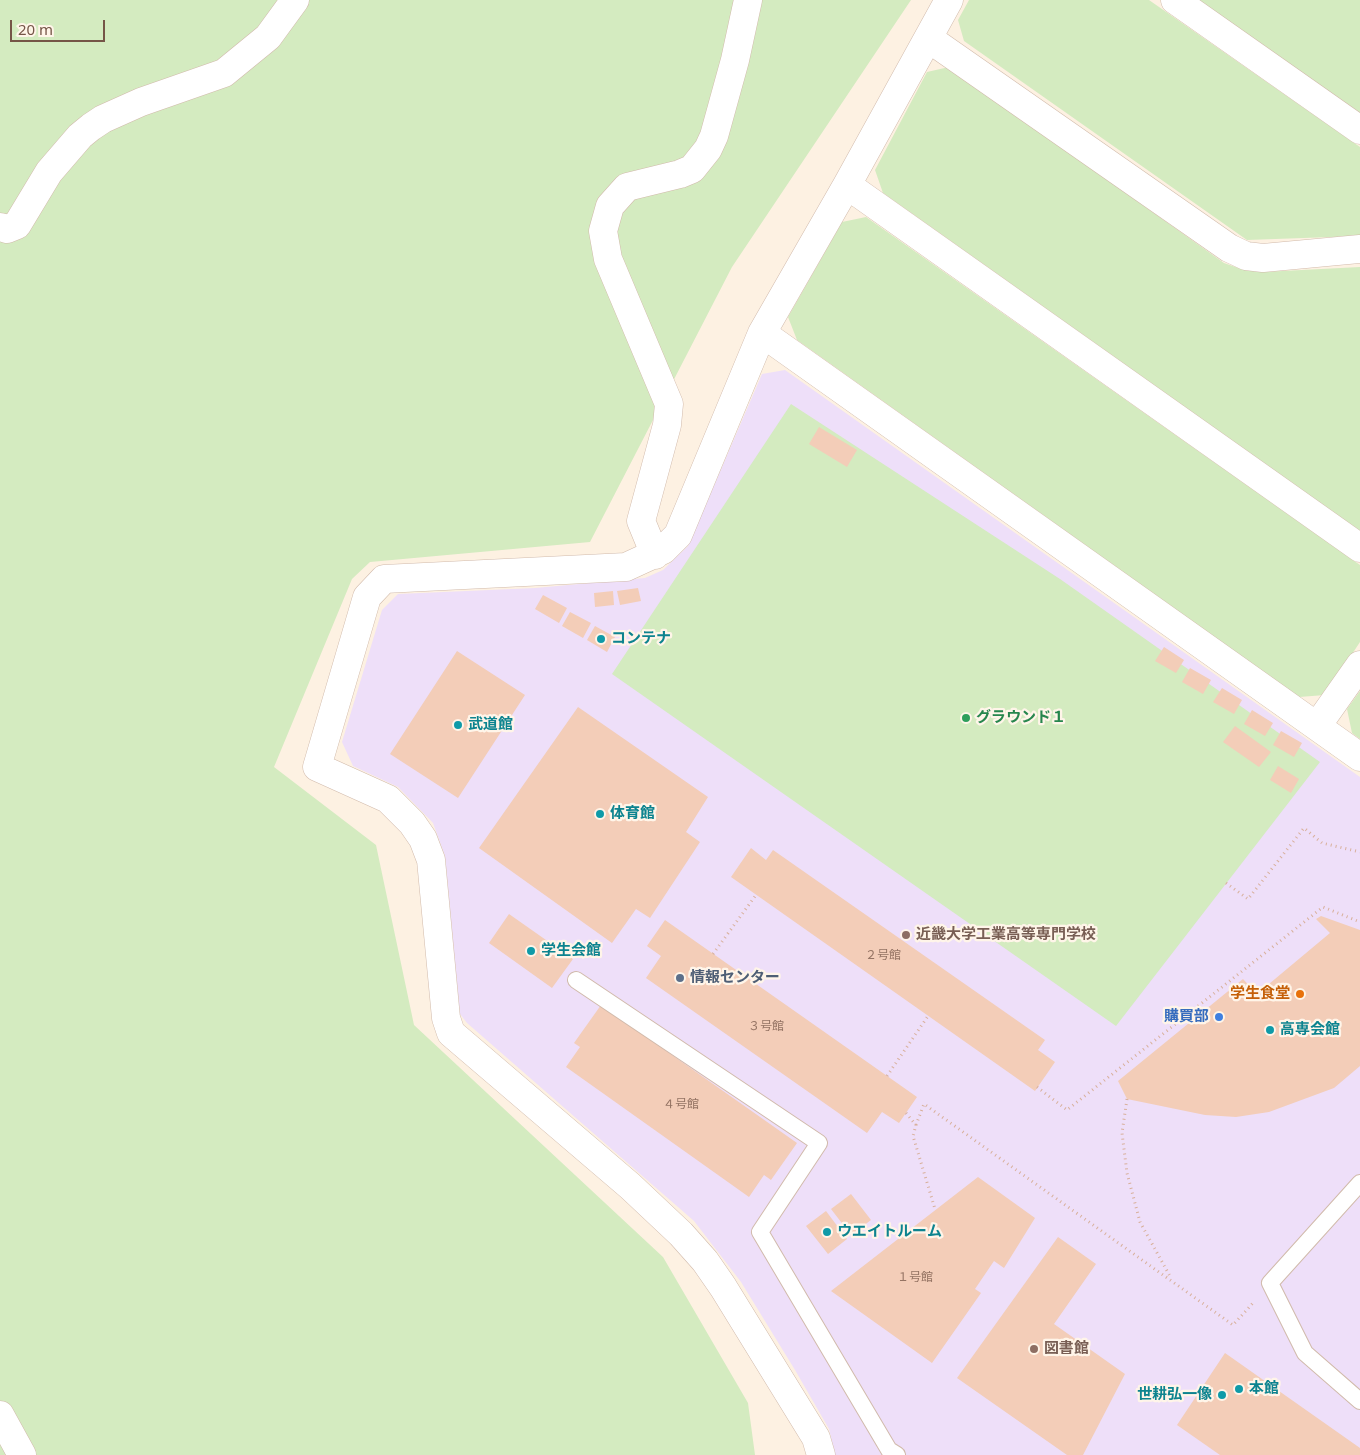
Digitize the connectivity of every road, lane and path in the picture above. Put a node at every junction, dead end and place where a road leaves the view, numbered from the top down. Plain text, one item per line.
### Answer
1 (295, 0) edge
2 (748, 0) edge
3 (949, 0) edge
4 (1175, 0) edge
5 (928, 38) junction
6 (1360, 130) edge
7 (848, 185) junction
8 (0, 227) edge
9 (1360, 249) edge
10 (762, 332) junction
11 (1360, 548) edge
12 (655, 555) junction
13 (1360, 665) edge
14 (1317, 726) junction
15 (1360, 757) edge
16 (1360, 852) edge
17 (1226, 884) dead end
18 (756, 895) dead end
19 (1360, 922) edge
20 (713, 954) dead end
21 (576, 980) dead end
22 (928, 1016) dead end
23 (887, 1076) dead end
24 (1037, 1087) dead end
25 (1127, 1099) dead end
26 (906, 1114) dead end
27 (916, 1125) junction
28 (1360, 1183) edge
29 (935, 1209) dead end
30 (1172, 1281) junction
31 (1270, 1283) junction
32 (1360, 1401) edge
33 (0, 1415) edge
34 (22, 1455) edge
35 (821, 1455) edge
36 (897, 1455) edge

1 - 8 street
2 - 12 street
3 - 5 street
4 - 6 street
5 - 7 street
5 - 9 street
7 - 10 street
7 - 11 street
10 - 12 street
10 - 14 street
12 - 35 street
13 - 14 street
14 - 15 street
16 - 17 path
18 - 20 path
19 - 24 path
21 - 36 lane
22 - 23 path
25 - 30 path
26 - 27 path
27 - 29 path
27 - 30 path
28 - 31 lane
30 - 31 path
31 - 32 lane
33 - 34 street

